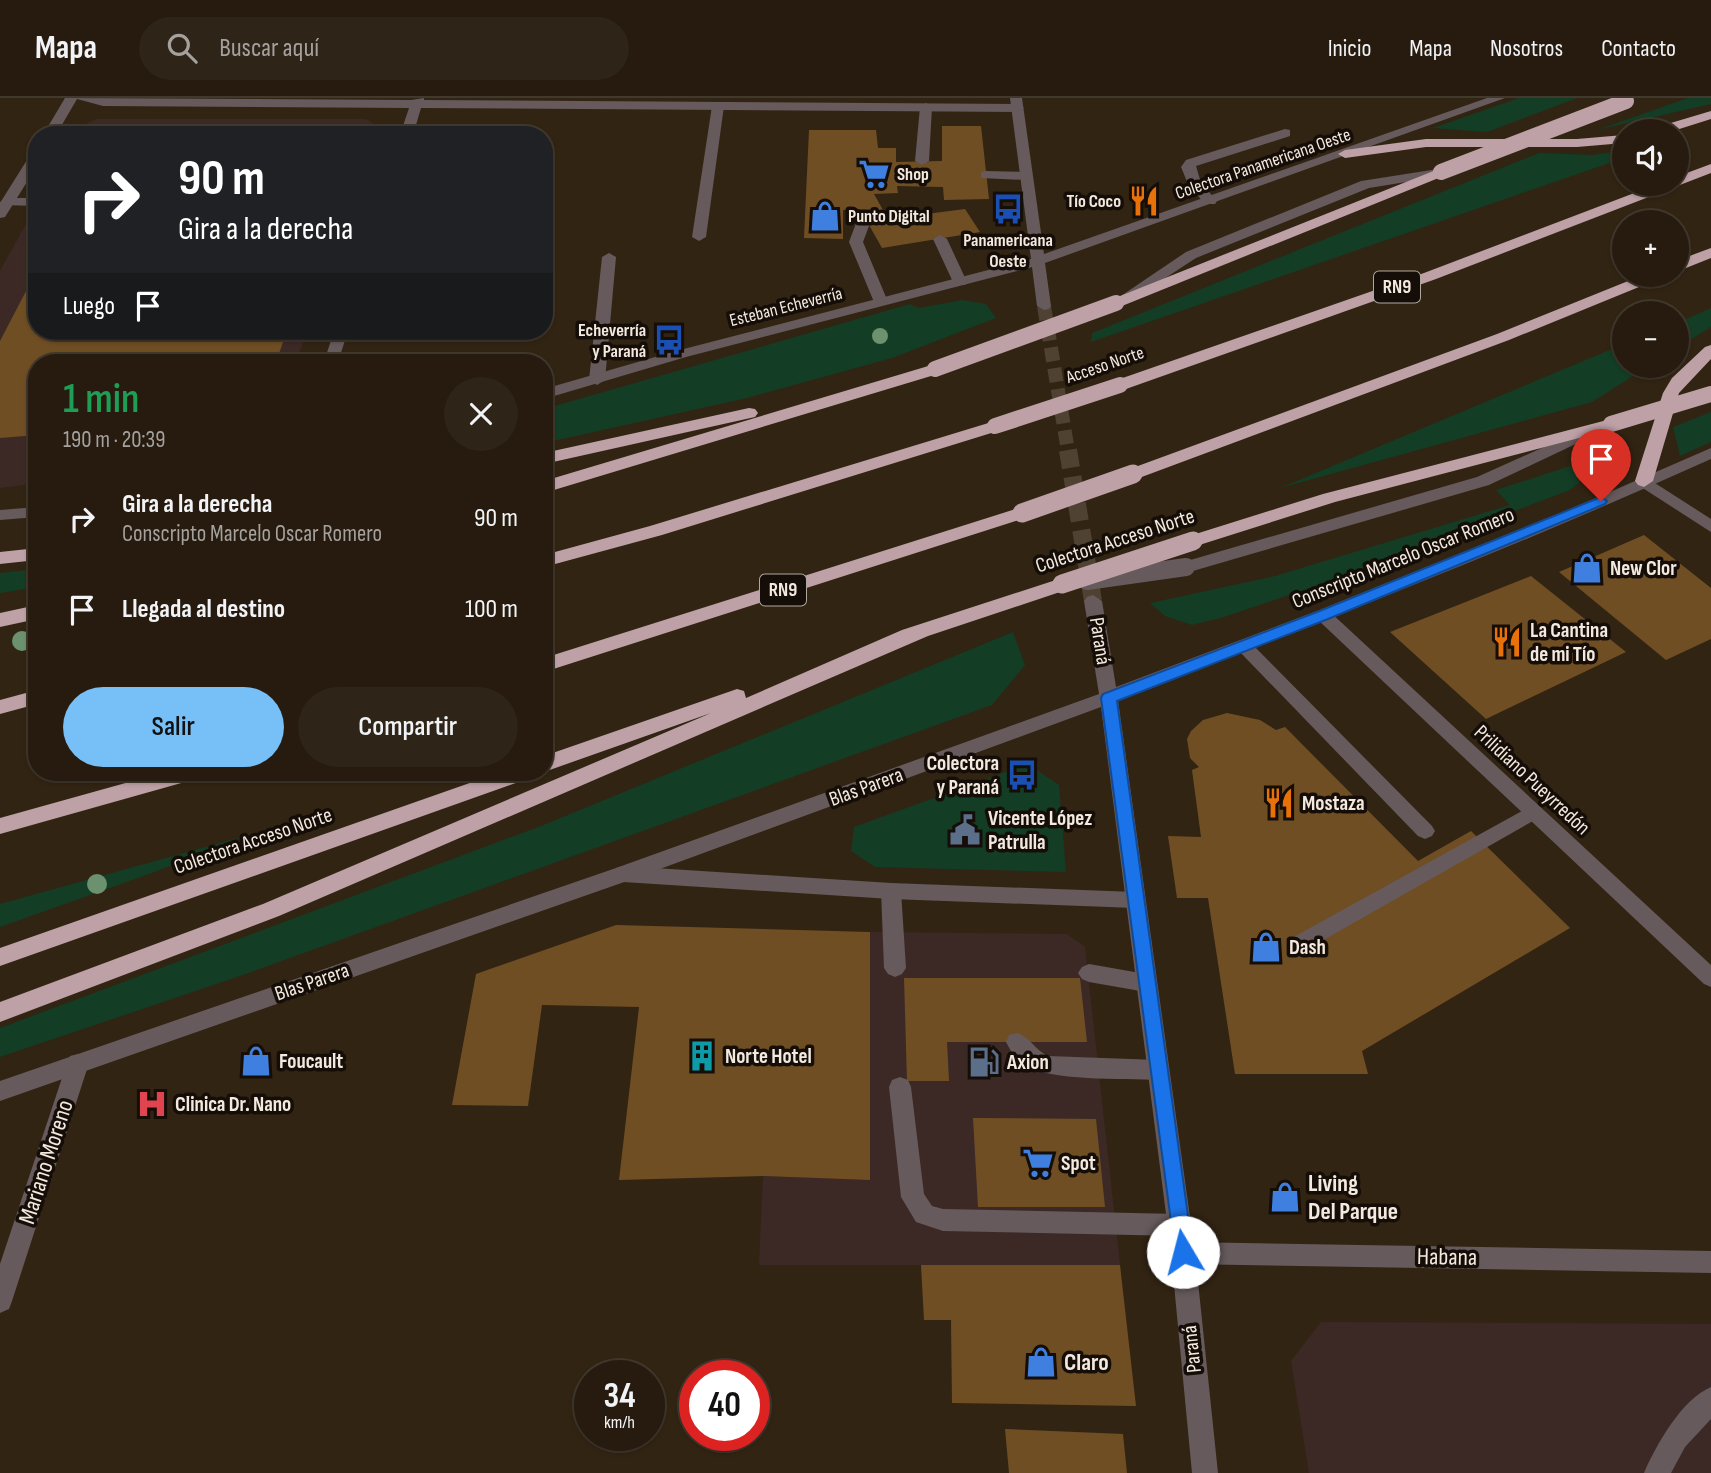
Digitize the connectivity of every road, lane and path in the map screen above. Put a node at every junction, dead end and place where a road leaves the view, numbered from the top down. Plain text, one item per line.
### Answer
1 (71, 98) edge
2 (82, 98) edge
3 (1499, 98) edge
4 (1630, 99) edge
5 (417, 101) edge
6 (652, 102) edge
7 (1017, 103) edge
8 (718, 106) junction
9 (926, 107) junction
10 (1711, 115) edge
11 (1689, 122) edge
12 (54, 126) edge
13 (409, 126) edge
14 (1285, 133) dead end
15 (1612, 140) edge
16 (1345, 154) junction
17 (922, 161) dead end
18 (28, 169) edge
19 (1711, 169) edge
20 (986, 175) dead end
21 (1026, 176) junction
22 (1689, 177) edge
23 (1640, 196) edge
24 (1210, 201) junction
25 (28, 204) edge
26 (4, 208) edge
27 (865, 218) dead end
28 (699, 237) dead end
29 (940, 239) dead end
30 (1711, 253) edge
31 (609, 257) dead end
32 (1038, 261) junction
33 (1689, 262) edge
34 (960, 282) junction
35 (1626, 287) edge
36 (881, 302) junction
37 (1044, 306) tunnel mouth
38 (1711, 350) edge
39 (930, 371) junction
40 (597, 380) junction
41 (553, 392) edge
42 (1711, 394) edge
43 (1603, 427) junction
44 (1711, 453) edge
45 (553, 457) edge
46 (1644, 481) junction
47 (553, 484) edge
48 (28, 513) edge
49 (0, 515) edge
50 (1711, 527) edge
51 (28, 555) edge
52 (0, 558) edge
53 (553, 559) edge
54 (1062, 584) junction
55 (1093, 601) tunnel mouth
56 (28, 614) edge
57 (1322, 615) junction
58 (0, 620) edge
59 (925, 630) junction
60 (1244, 646) junction
61 (553, 662) edge
62 (1109, 698) junction
63 (28, 700) edge
64 (1, 707) edge
65 (553, 761) edge
66 (160, 781) edge
67 (498, 781) edge
68 (1533, 812) junction
69 (0, 826) edge
70 (1425, 831) dead end
71 (623, 874) junction
72 (891, 891) junction
73 (1135, 900) junction
74 (1297, 945) dead end
75 (0, 957) edge
76 (895, 968) dead end
77 (1089, 973) dead end
78 (1711, 978) edge
79 (1146, 983) junction
80 (0, 1012) edge
81 (1017, 1042) dead end
82 (78, 1063) junction
83 (1158, 1070) junction
84 (900, 1087) dead end
85 (0, 1091) edge
86 (1179, 1225) junction
87 (1183, 1252) junction
88 (1711, 1262) edge
89 (0, 1301) edge
90 (1711, 1400) edge
91 (1205, 1473) edge
92 (1657, 1473) edge

1 - 12 street
2 - 5 street
3 - 16 street, Colectora Panamericana Oeste
4 - 39 highway, bridge
5 - 6 street
5 - 13 street
6 - 8 street
7 - 9 street
7 - 21 street
8 - 9 street
8 - 28 street
9 - 17 street
10 - 11 highway
14 - 24 street
15 - 16 highway
16 - 24 street, Colectora Panamericana Oeste
18 - 26 street
19 - 22 highway
20 - 21 street
21 - 32 street
23 - 53 highway, Acceso Norte / RN9, bridge
24 - 32 street, Colectora Panamericana Oeste
25 - 26 street
27 - 36 street
29 - 34 street
30 - 33 highway
31 - 40 street
32 - 34 street, Esteban Echeverría
32 - 37 street
34 - 36 street, Esteban Echeverría
35 - 61 highway, RN9, bridge
36 - 40 street, Esteban Echeverría
38 - 46 highway
39 - 45 highway
39 - 47 highway
40 - 41 street, Esteban Echeverría
42 - 43 highway, Colectora Acceso Norte, bridge
43 - 54 highway, Colectora Acceso Norte, bridge
43 - 54 street, bridge
44 - 46 street, Conscripto Marcelo Oscar Romero
46 - 50 street
46 - 57 street, Conscripto Marcelo Oscar Romero
48 - 49 street
51 - 52 highway
54 - 59 highway, Colectora Acceso Norte
55 - 62 street, Paraná
56 - 58 highway
57 - 60 street, Conscripto Marcelo Oscar Romero
57 - 68 street, Prilidiano Pueyrredón
59 - 65 highway, Colectora Acceso Norte
59 - 80 highway
60 - 62 street, Conscripto Marcelo Oscar Romero
60 - 70 street
62 - 71 street, Blas Parera
62 - 73 street, Paraná
63 - 64 highway
66 - 69 highway
67 - 75 highway, Colectora Acceso Norte
68 - 74 street
68 - 78 street, Prilidiano Pueyrredón
71 - 72 street, Blas Parera
71 - 82 street, Blas Parera
72 - 73 street, Blas Parera
72 - 76 street
73 - 79 street, Paraná
77 - 79 street
79 - 83 street, Paraná
81 - 83 street
82 - 85 street, Blas Parera
82 - 89 street, Mariano Moreno
83 - 86 street, Paraná
84 - 86 street
86 - 87 street, Paraná
87 - 88 street, Habana
87 - 91 street, Paraná
90 - 92 street

